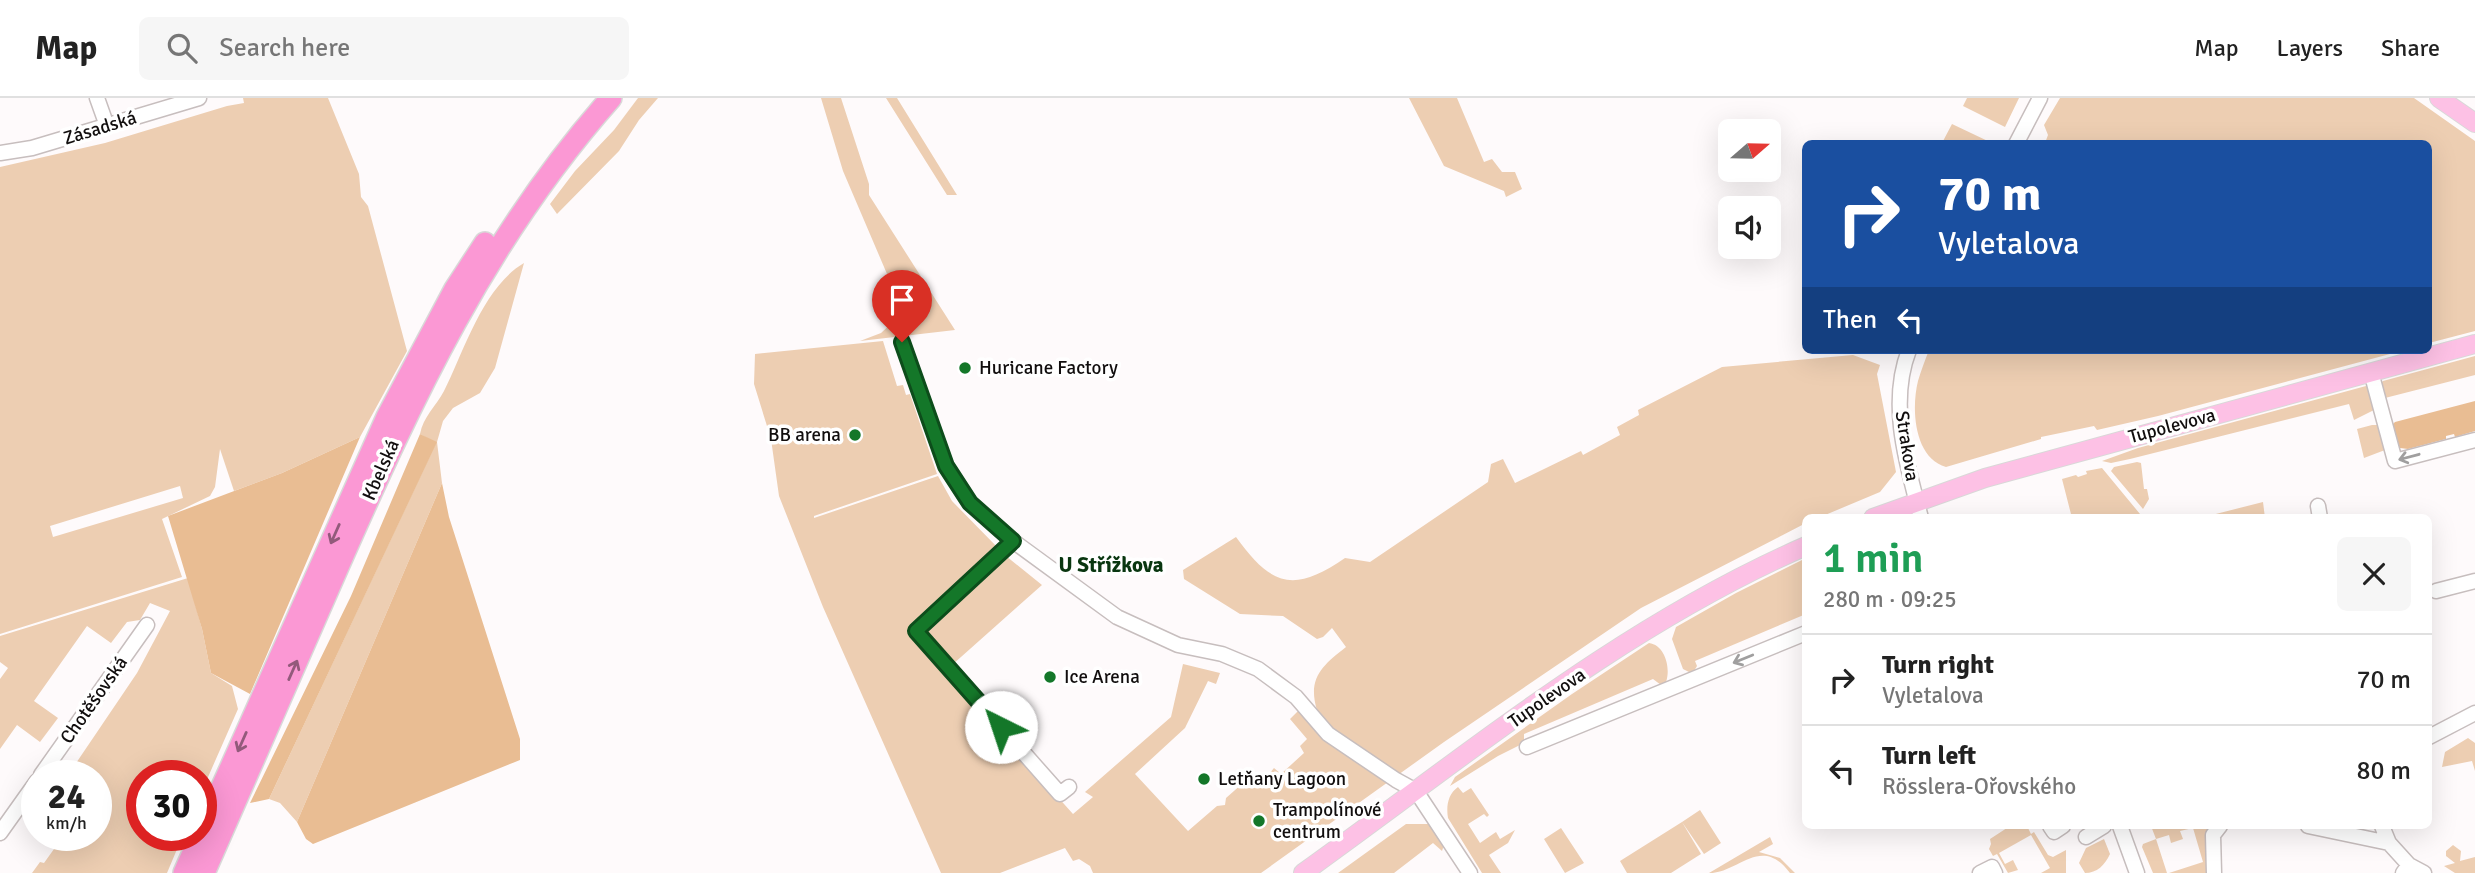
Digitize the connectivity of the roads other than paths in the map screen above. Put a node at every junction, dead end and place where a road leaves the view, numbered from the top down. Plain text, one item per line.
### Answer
1 (97, 98) edge
2 (199, 98) edge
3 (593, 98) edge
4 (611, 98) edge
5 (2040, 98) edge
6 (2439, 98) edge
7 (2475, 122) edge
8 (107, 127) junction
9 (2018, 140) edge
10 (0, 153) edge
11 (902, 342) dead end
12 (2475, 344) edge
13 (1908, 354) edge
14 (2371, 372) junction
15 (2475, 440) edge
16 (1919, 510) edge
17 (1896, 514) edge
18 (1013, 541) junction
19 (1802, 548) edge
20 (2475, 581) edge
21 (2436, 591) dead end
22 (147, 625) dead end
23 (1802, 635) edge
24 (2475, 713) edge
25 (2432, 735) edge
26 (1527, 747) dead end
27 (52, 760) edge
28 (1069, 787) dead end
29 (1416, 791) junction
30 (217, 798) edge
31 (21, 803) edge
32 (2099, 829) edge
33 (2121, 829) edge
34 (2218, 829) edge
35 (2322, 829) edge
36 (2383, 829) edge
37 (0, 833) edge
38 (2086, 837) dead end
39 (2389, 843) junction
40 (194, 851) edge
41 (2406, 869) edge
42 (184, 873) edge
43 (204, 873) edge
44 (1303, 873) edge
45 (1471, 873) edge
46 (2137, 873) edge
47 (2214, 873) edge
48 (2424, 873) edge

1 - 8 street
2 - 8 street, Zásadská
3 -> 30 highway, Kbelská
43 -> 4 highway, Kbelská
5 - 9 street
6 - 7 main road
8 - 10 street, Zásadská
11 - 18 street
12 - 14 main road, Tupolevova
13 - 16 street, Strakova
15 -> 14 street
14 - 16 main road, Tupolevova
16 - 17 main road, Tupolevova
18 - 28 street
18 - 29 street
19 - 29 main road, Tupolevova
20 - 21 street
22 - 27 street, Chotěšovská
23 -> 26 street, Tupolevova
24 - 25 street
29 - 44 main road, Tupolevova
29 - 45 street
31 - 37 street
32 - 38 street
33 - 46 street
34 - 47 street
35 - 39 street
36 - 39 street
39 - 41 street
40 - 42 highway, Kbelská
41 - 48 street

